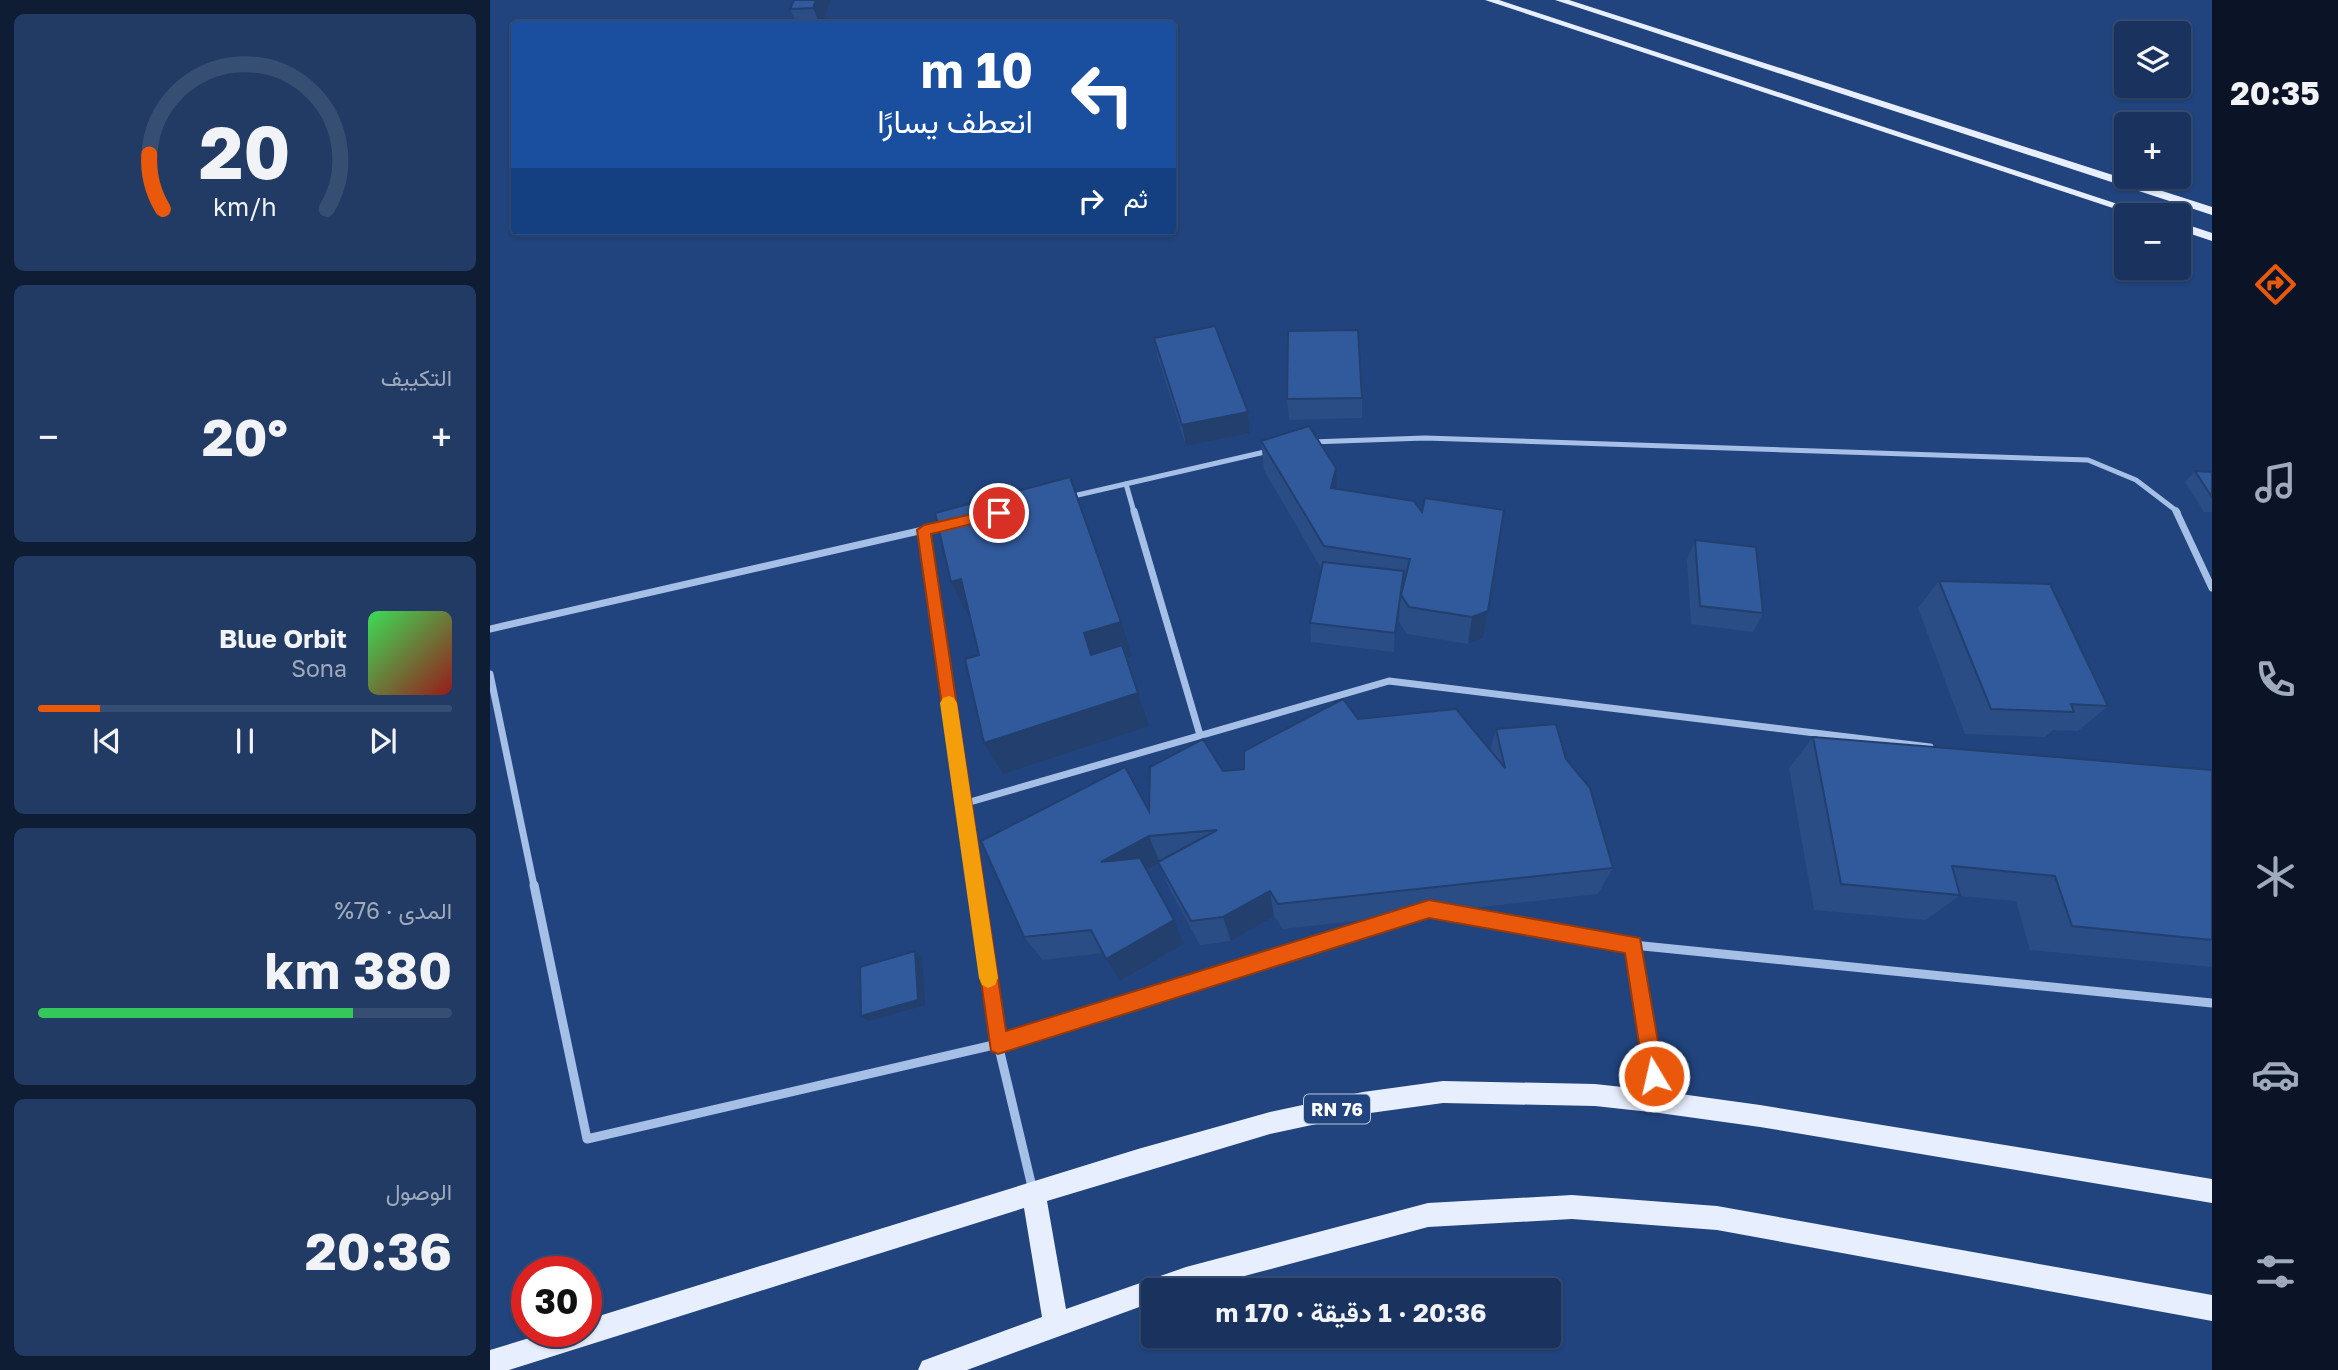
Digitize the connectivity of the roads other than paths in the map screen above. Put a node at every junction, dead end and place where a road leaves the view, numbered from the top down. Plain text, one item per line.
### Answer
1 (1490, 0) edge
2 (1560, 0) edge
3 (2114, 205) edge
4 (2212, 211) edge
5 (2191, 230) edge
6 (2212, 237) edge
7 (1307, 443) edge
8 (1282, 449) edge
9 (1126, 484) junction
10 (1059, 499) edge
11 (951, 524) edge
12 (924, 530) junction
13 (2212, 588) edge
14 (490, 629) edge
15 (490, 674) edge
16 (1200, 735) junction
17 (1938, 748) edge
18 (963, 804) junction
19 (1633, 945) junction
20 (2212, 1003) edge
21 (998, 1044) junction
22 (1658, 1102) junction
23 (2212, 1191) edge
24 (1034, 1195) junction
25 (1190, 1278) edge
26 (1141, 1295) edge
27 (2212, 1308) edge
28 (1056, 1325) junction
29 (490, 1363) edge
30 (931, 1370) edge

1 - 3 main road
2 - 4 main road
5 - 6 main road
7 - 13 street
8 - 9 street
9 - 10 street
9 - 16 street
11 - 12 street
12 - 14 street
12 - 18 street
15 - 21 street
16 - 17 street
16 - 18 street
18 - 21 street
19 - 20 street
19 - 21 street
19 - 22 street
21 - 24 street
22 - 23 main road, RN 76
22 - 24 main road, RN 76
24 - 28 main road
24 - 29 main road, RN 76
25 - 27 main road
26 - 28 main road
28 - 30 main road

